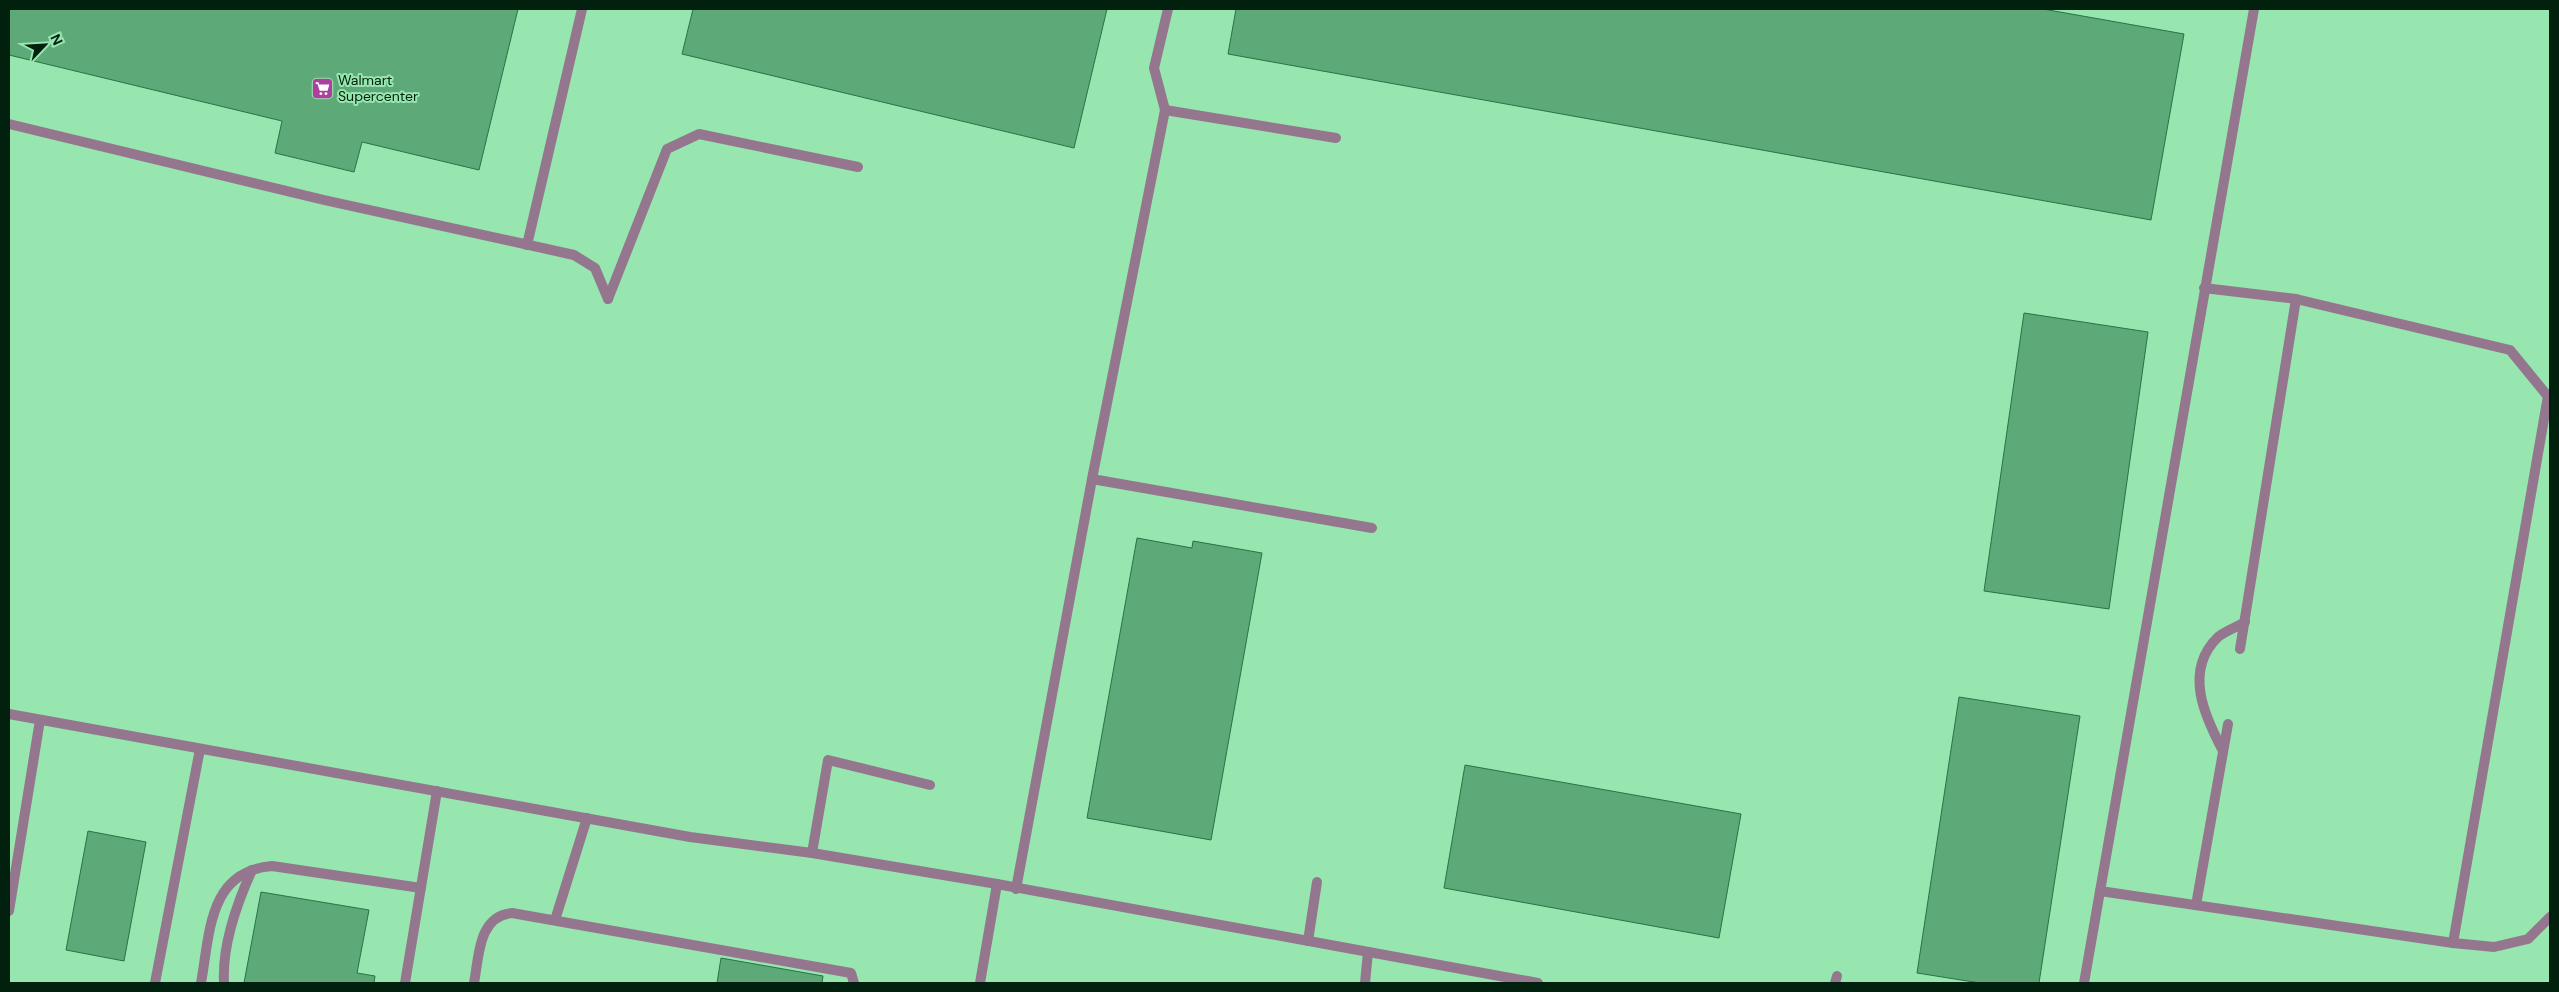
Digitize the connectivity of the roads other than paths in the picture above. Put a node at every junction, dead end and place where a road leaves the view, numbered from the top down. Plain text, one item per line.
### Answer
1 (582, 9) edge
2 (1168, 9) edge
3 (2254, 9) edge
4 (1165, 110) junction
5 (9, 124) edge
6 (1336, 138) dead end
7 (858, 167) dead end
8 (528, 245) junction
9 (2204, 288) junction
10 (2296, 299) junction
11 (2549, 397) edge
12 (1092, 479) junction
13 (1372, 528) dead end
14 (2245, 622) junction
15 (2240, 649) dead end
16 (9, 714) edge
17 (40, 720) junction
18 (2228, 724) dead end
19 (200, 749) junction
20 (2223, 751) junction
21 (930, 785) dead end
22 (437, 792) junction
23 (587, 818) junction
24 (812, 853) junction
25 (252, 870) junction
26 (1317, 882) dead end
27 (997, 884) junction
28 (421, 888) junction
29 (1016, 889) junction
30 (2100, 891) junction
31 (2196, 905) junction
32 (9, 911) edge
33 (2550, 917) edge
34 (555, 920) junction
35 (1308, 941) junction
36 (2453, 943) junction
37 (1368, 952) junction
38 (155, 983) edge
39 (201, 983) edge
40 (224, 983) edge
41 (405, 983) edge
42 (474, 983) edge
43 (854, 983) edge
44 (980, 983) edge
45 (1365, 983) edge
46 (1538, 983) edge
47 (2084, 983) edge

1 - 8 lane
2 - 4 lane
3 - 9 lane
4 - 6 lane
4 - 12 lane
5 - 8 lane
7 - 8 lane
9 - 10 lane
9 - 30 lane
10 - 11 lane
10 - 14 lane
11 - 36 lane
12 - 13 lane
12 - 29 lane
14 - 15 lane
14 - 20 lane
16 - 17 lane
17 - 19 lane
17 - 32 lane
18 - 20 lane
19 - 22 lane
19 - 38 lane
20 - 31 lane
21 - 24 lane
22 - 23 lane
22 - 28 lane
23 - 24 lane
23 - 34 lane
24 - 27 lane
25 - 28 lane
25 - 39 lane
25 - 40 lane
26 - 35 lane
27 - 29 lane
27 - 44 lane
28 - 41 lane
29 - 35 lane
30 - 31 lane
30 - 47 lane
31 - 36 lane
33 - 36 lane
34 - 42 lane
34 - 43 lane
35 - 37 lane
37 - 45 lane
37 - 46 lane

